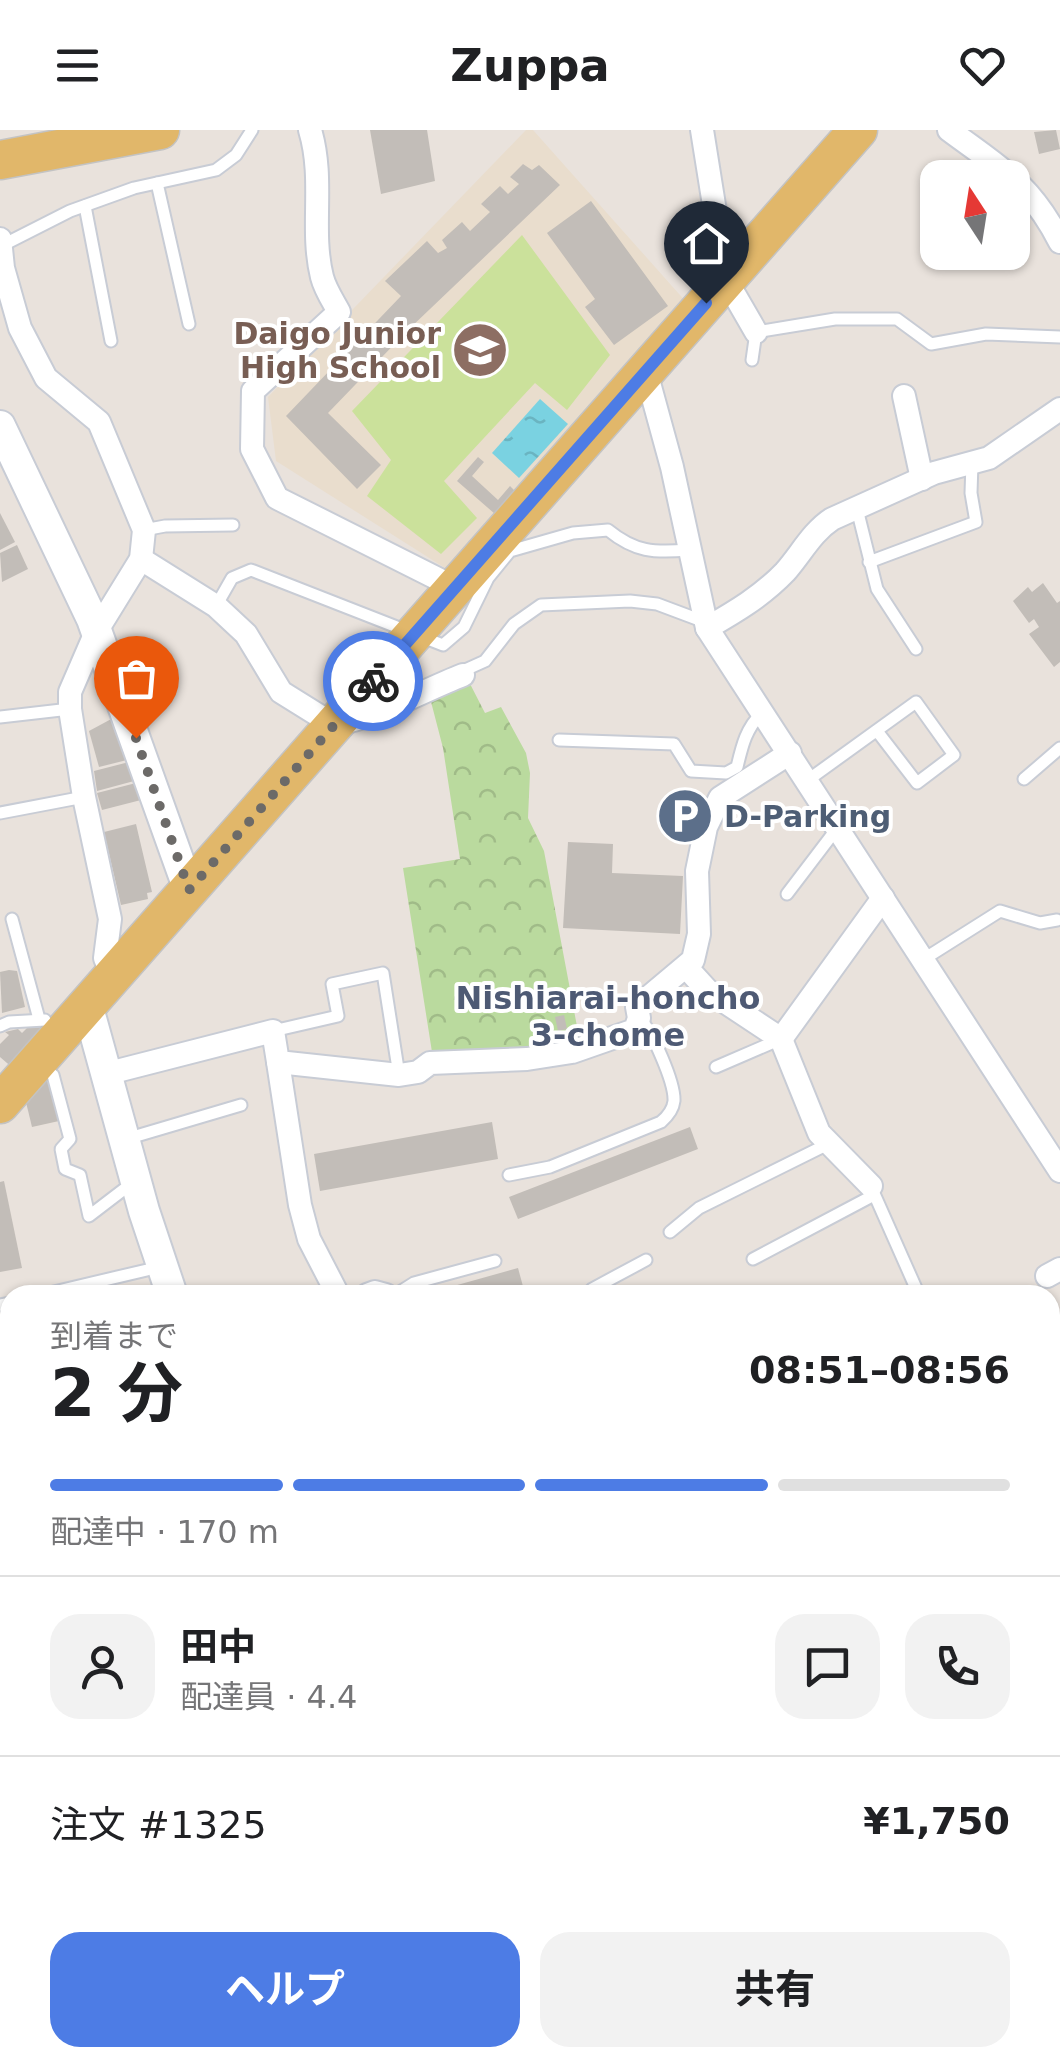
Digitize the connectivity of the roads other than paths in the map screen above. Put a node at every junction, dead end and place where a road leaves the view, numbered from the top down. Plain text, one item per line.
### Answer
1 (160, 130) edge
2 (252, 130) edge
3 (310, 130) edge
4 (702, 130) edge
5 (858, 130) edge
6 (949, 130) edge
7 (0, 160) edge
8 (158, 182) junction
9 (1051, 205) edge
10 (86, 206) junction
11 (1060, 242) edge
12 (1, 255) edge
13 (726, 280) junction
14 (189, 324) dead end
15 (756, 332) junction
16 (1060, 337) edge
17 (111, 341) dead end
18 (752, 360) dead end
19 (646, 372) junction
20 (904, 396) dead end
21 (1060, 409) edge
22 (0, 426) edge
23 (8, 458) edge
24 (972, 463) junction
25 (922, 479) junction
26 (857, 509) junction
27 (233, 525) dead end
28 (144, 530) junction
29 (688, 550) junction
30 (142, 559) junction
31 (869, 562) junction
32 (456, 588) junction
33 (216, 606) junction
34 (706, 625) junction
35 (96, 632) junction
36 (416, 632) junction
37 (916, 648) dead end
38 (463, 675) joint
39 (70, 709) junction
40 (762, 713) junction
41 (0, 717) edge
42 (334, 725) junction
43 (877, 731) junction
44 (559, 740) dead end
45 (1060, 748) edge
46 (790, 754) junction
47 (737, 778) junction
48 (1024, 779) dead end
49 (808, 780) junction
50 (84, 797) junction
51 (0, 813) edge
52 (838, 827) junction
53 (189, 890) junction
54 (787, 894) dead end
55 (883, 898) junction
56 (12, 919) dead end
57 (1057, 920) dead end
58 (924, 959) junction
59 (686, 968) junction
60 (112, 975) junction
61 (65, 1016) junction
62 (639, 1018) junction
63 (0, 1026) edge
64 (272, 1031) junction
65 (781, 1038) junction
66 (278, 1062) junction
67 (36, 1063) junction
68 (716, 1067) dead end
69 (105, 1074) junction
70 (399, 1075) junction
71 (0, 1104) edge
72 (242, 1106) dead end
73 (126, 1140) junction
74 (828, 1144) junction
75 (1060, 1170) edge
76 (509, 1174) dead end
77 (138, 1187) junction
78 (873, 1190) junction
79 (670, 1232) dead end
80 (753, 1259) dead end
81 (646, 1260) dead end
82 (495, 1261) dead end
83 (146, 1270) dead end
84 (83, 1285) edge
85 (169, 1285) edge
86 (333, 1285) edge
87 (411, 1285) edge
88 (598, 1285) edge
89 (914, 1285) edge

1 - 7 main road
2 - 8 lane
3 - 32 street
4 - 13 street
5 - 13 main road
6 - 9 street
8 - 10 lane
8 - 14 lane
9 - 11 street
10 - 12 lane
10 - 17 lane
12 - 28 street
13 - 15 street
13 - 19 main road
15 - 16 lane
15 - 18 lane
19 - 29 street
19 - 32 main road
20 - 25 street
21 - 24 street
22 - 23 street
23 - 35 street
24 - 25 street
24 - 31 lane
25 - 26 street
26 - 31 lane
26 - 34 street
27 - 28 lane
28 - 30 street
29 - 34 street
29 - 36 lane
30 - 33 street
30 - 35 street
31 - 37 lane
32 - 36 main road
33 - 36 lane
33 - 42 street
34 - 38 lane
34 - 40 street
35 - 39 street
35 - 53 street
36 - 42 main road
38 - 42 street
39 - 41 lane
39 - 50 street
40 - 46 street
40 - 47 lane
42 - 53 main road
43 - 43 lane
43 - 49 lane
44 - 47 lane
45 - 48 lane
46 - 47 street
46 - 49 street
47 - 59 street
49 - 52 street
50 - 51 lane
50 - 60 street
52 - 54 lane
52 - 55 street
53 - 60 main road
55 - 58 street
55 - 65 street
56 - 61 lane
57 - 58 lane
58 - 75 street
59 - 62 street
59 - 65 street
60 - 61 main road
61 - 63 lane
61 - 67 main road
61 - 69 street
62 - 70 street
62 - 76 lane
64 - 66 street
64 - 69 street
64 - 70 lane
65 - 68 lane
65 - 74 street
66 - 70 street
66 - 86 street
67 - 71 main road
67 - 77 lane
69 - 73 street
72 - 73 lane
73 - 77 street
74 - 78 street
74 - 79 lane
77 - 85 street
78 - 80 lane
78 - 89 lane
81 - 88 lane
82 - 87 lane
83 - 84 lane

